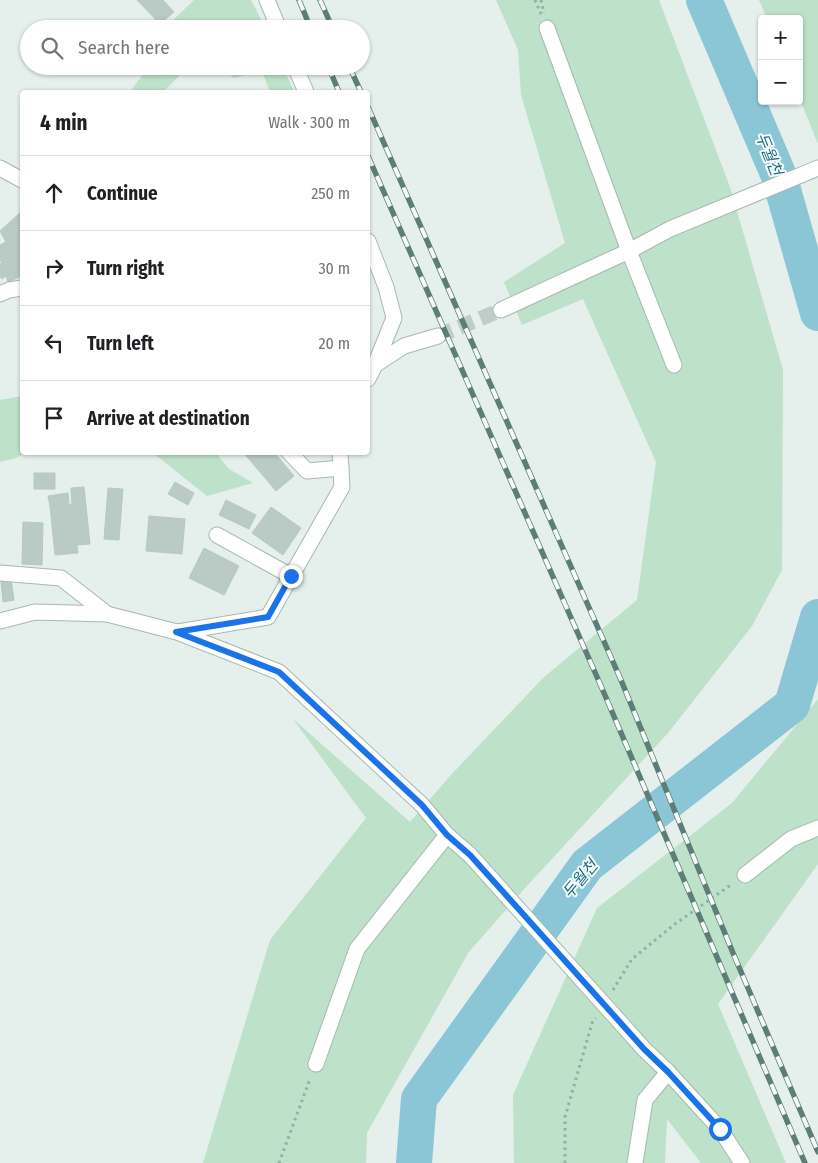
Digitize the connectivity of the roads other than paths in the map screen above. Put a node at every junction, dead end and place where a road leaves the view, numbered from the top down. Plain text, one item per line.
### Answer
1 (267, 0) edge
2 (275, 20) edge
3 (547, 28) dead end
4 (299, 75) edge
5 (305, 90) edge
6 (0, 168) edge
7 (818, 168) edge
8 (20, 179) edge
9 (370, 246) edge
10 (629, 251) junction
11 (20, 288) edge
12 (0, 294) edge
13 (501, 310) tunnel mouth
14 (438, 336) tunnel mouth
15 (371, 361) edge
16 (674, 366) dead end
17 (292, 455) edge
18 (340, 455) edge
19 (341, 468) junction
20 (217, 535) dead end
21 (0, 573) edge
22 (291, 576) junction
23 (107, 614) junction
24 (0, 621) edge
25 (176, 632) junction
26 (818, 828) edge
27 (447, 835) junction
28 (745, 874) dead end
29 (316, 1064) road end
30 (668, 1072) junction
31 (635, 1163) edge
32 (742, 1163) edge

1 - 2 street
3 - 10 street
4 - 5 street
6 - 8 street
7 - 10 street
9 - 15 street
10 - 13 street
10 - 16 street
11 - 12 street
14 - 15 street
17 - 19 street
18 - 19 street
19 - 22 street
20 - 22 street
21 - 23 street
22 - 25 street
23 - 24 street
23 - 25 street
25 - 27 street
26 - 28 street
27 - 29 street
27 - 30 street, bridge
30 - 31 street
30 - 32 street

